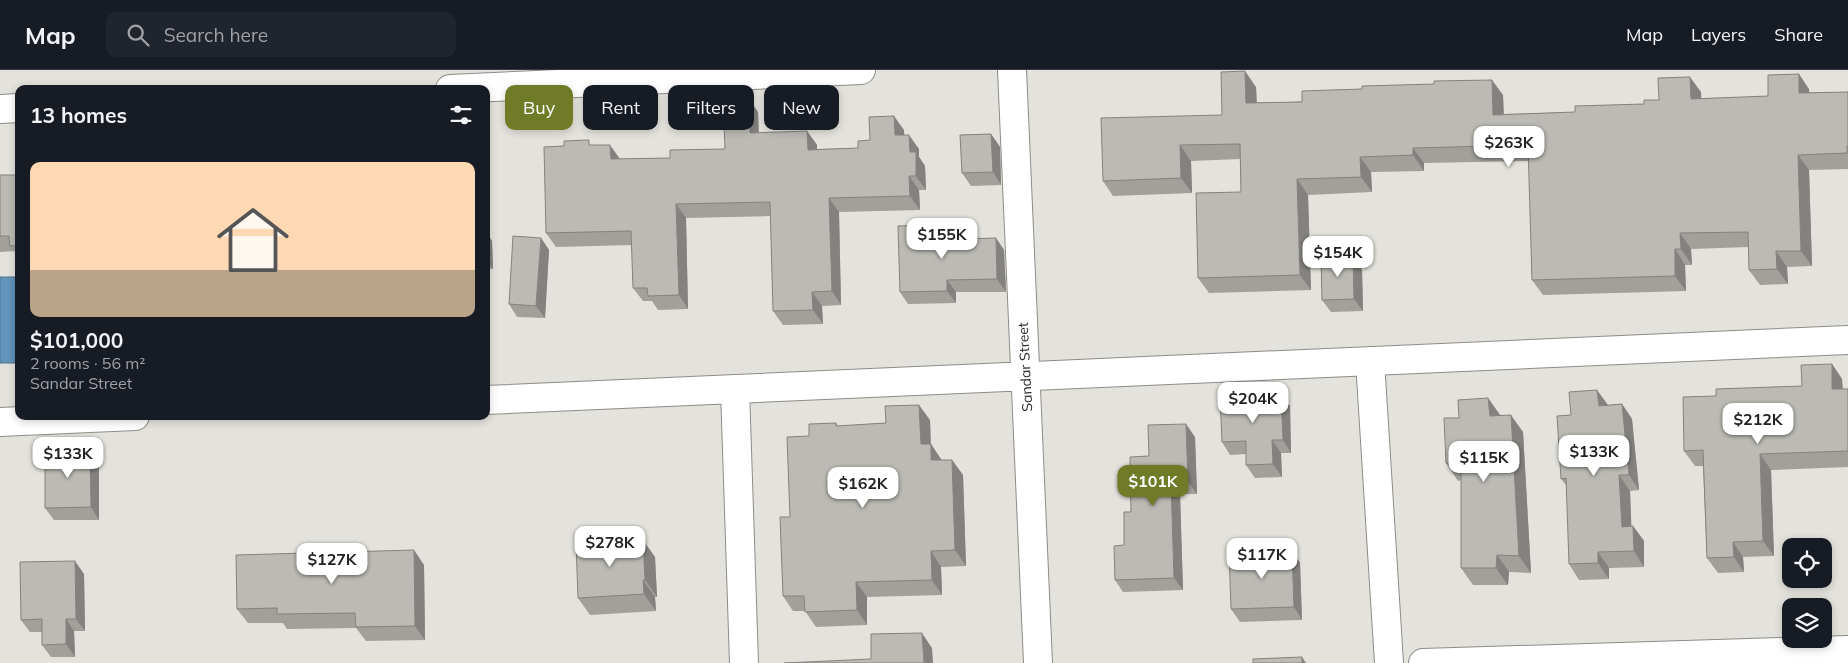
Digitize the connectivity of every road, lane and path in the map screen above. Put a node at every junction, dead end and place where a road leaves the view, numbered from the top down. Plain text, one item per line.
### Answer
1 (862, 70) edge
2 (1012, 70) edge
3 (490, 87) edge
4 (15, 108) edge
5 (0, 109) edge
6 (1848, 340) edge
7 (1370, 361) junction
8 (1025, 376) junction
9 (735, 389) junction
10 (490, 400) edge
11 (45, 420) edge
12 (0, 422) edge
13 (1848, 650) edge
14 (744, 663) edge
15 (1038, 663) edge
16 (1389, 663) edge
17 (1423, 663) edge

1 - 3 street
2 - 8 street, Sandar Street
4 - 5 street
6 - 7 street
7 - 8 street
7 - 16 street
8 - 9 street
8 - 15 street, Sandar Street
9 - 10 street
9 - 14 street
11 - 12 street
13 - 17 street

